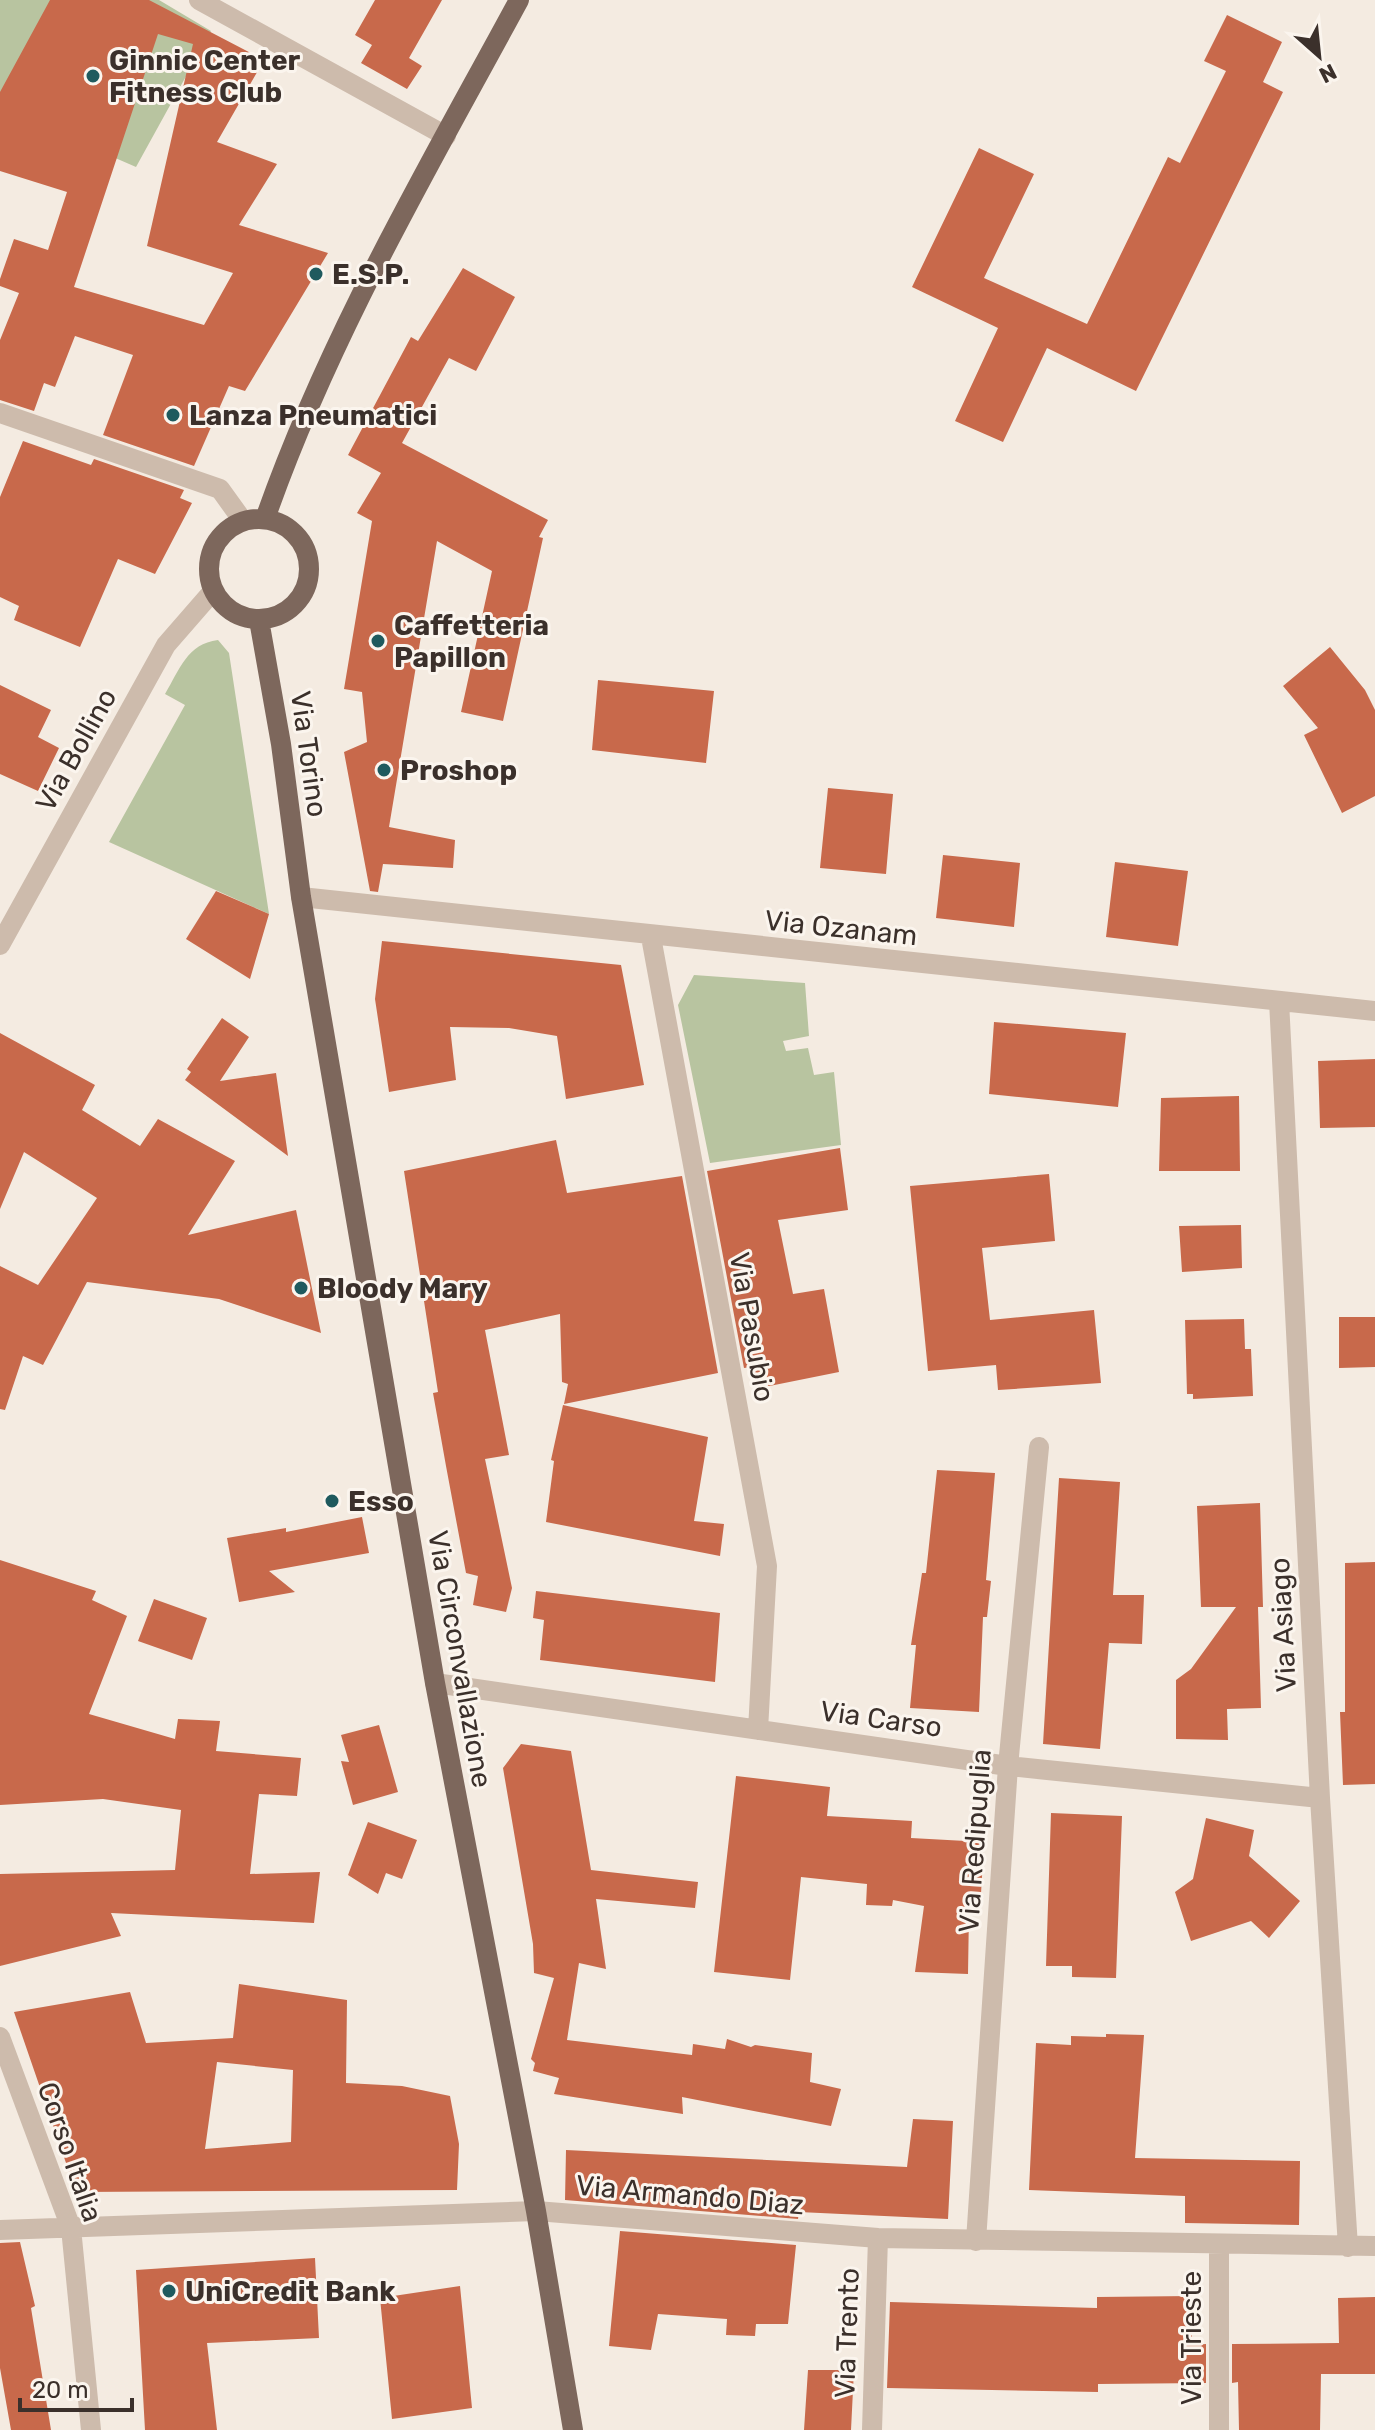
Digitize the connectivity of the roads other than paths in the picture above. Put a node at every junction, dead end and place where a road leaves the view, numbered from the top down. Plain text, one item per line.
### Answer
1 (199, 0) edge
2 (519, 0) edge
3 (446, 136) junction
4 (0, 413) edge
5 (265, 519) junction
6 (243, 521) junction
7 (213, 591) junction
8 (259, 620) junction
9 (301, 897) junction
10 (651, 937) junction
11 (0, 945) edge
12 (1279, 1001) junction
13 (1375, 1011) edge
14 (1039, 1447) dead end
15 (435, 1683) junction
16 (758, 1730) junction
17 (1008, 1766) junction
18 (1320, 1798) junction
19 (0, 2037) edge
20 (536, 2211) junction
21 (71, 2228) junction
22 (0, 2230) edge
23 (878, 2238) junction
24 (976, 2241) junction
25 (1219, 2246) junction
26 (1375, 2246) edge
27 (1348, 2247) junction
28 (91, 2430) edge
29 (573, 2430) edge
30 (872, 2430) edge
31 (1219, 2430) edge

1 - 3 street
2 - 3 main road
3 - 5 main road
4 - 6 street
5 - 6 main road
5 - 8 main road
6 - 7 main road
7 - 8 main road
7 - 11 street, Via Bollino
8 - 9 main road, Via Torino
9 - 10 street, Via Ozanam
9 - 15 main road, Via Circonvallazione
10 - 12 street, Via Ozanam
10 - 16 street, Via Pasubio
12 - 13 street, Via Ozanam
12 - 18 street, Via Asiago
14 - 17 street, Via Redipuglia
15 - 16 street, Via Carso
15 - 20 main road, Via Circonvallazione
16 - 17 street, Via Carso
17 - 18 street, Via Carso
17 - 24 street, Via Redipuglia
18 - 27 street, Via Asiago
19 - 21 street, Corso Italia
20 - 21 street, Via Armando Diaz
20 - 23 street, Via Armando Diaz
20 - 29 main road, Via Circonvallazione
21 - 22 street, Via Armando Diaz
21 - 28 street, Corso Italia
23 - 24 street, Via Armando Diaz
23 - 30 street, Via Trento
24 - 25 street, Via Armando Diaz
25 - 27 street, Via Armando Diaz
25 - 31 street, Via Trieste
26 - 27 street, Via Armando Diaz

